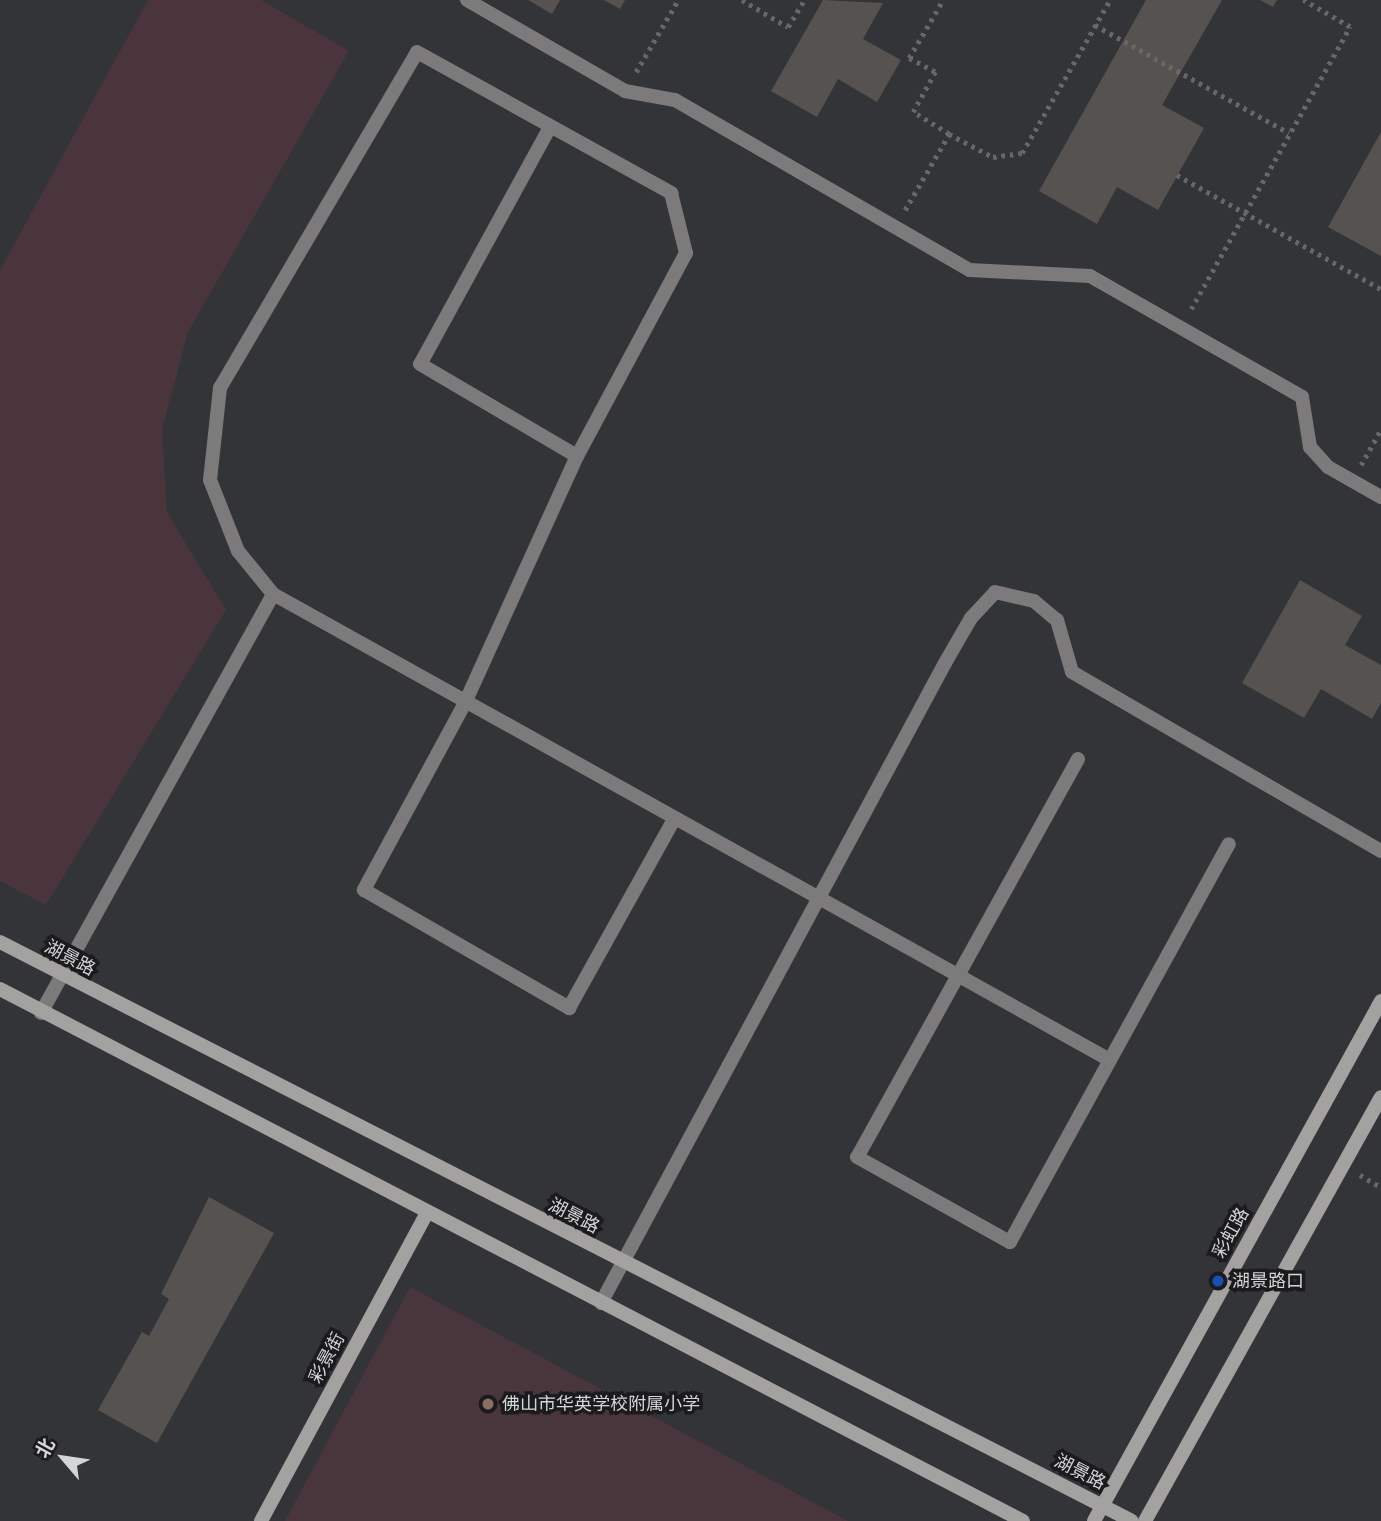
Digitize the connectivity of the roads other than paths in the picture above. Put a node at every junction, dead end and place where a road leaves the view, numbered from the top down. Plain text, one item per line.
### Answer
1 (467, 0) edge
2 (551, 127) junction
3 (577, 456) junction
4 (1381, 497) edge
5 (273, 594) junction
6 (466, 701) junction
7 (1078, 759) dead end
8 (674, 819) junction
9 (1229, 845) dead end
10 (1381, 851) edge
11 (816, 898) junction
12 (0, 942) edge
13 (62, 976) junction
14 (957, 977) junction
15 (0, 989) edge
16 (1381, 1001) edge
17 (41, 1013) junction
18 (1110, 1060) junction
19 (1381, 1097) edge
20 (427, 1213) junction
21 (622, 1262) junction
22 (601, 1303) junction
23 (1103, 1505) junction
24 (261, 1521) edge
25 (1023, 1521) edge
26 (1094, 1521) edge
27 (1132, 1521) edge
28 (1145, 1521) edge

1 - 4 lane
2 - 3 lane
2 - 3 lane
2 - 5 lane
3 - 6 lane
5 - 6 lane
5 - 13 lane
6 - 8 lane
6 - 8 lane
7 - 14 lane
8 - 11 lane
9 - 18 lane
10 - 11 lane
11 - 14 lane
11 - 21 lane
12 - 13 main road, 湖景路
13 - 17 lane
13 - 21 main road, 湖景路
14 - 18 lane
14 - 18 lane
15 - 17 main road
16 - 23 main road, 彩虹路
17 - 20 main road
19 - 28 main road
20 - 22 main road
20 - 24 main road, 彩景街
21 - 22 lane
21 - 23 main road, 湖景路
22 - 25 main road
23 - 26 main road, 彩虹路
23 - 27 main road, 湖景路

